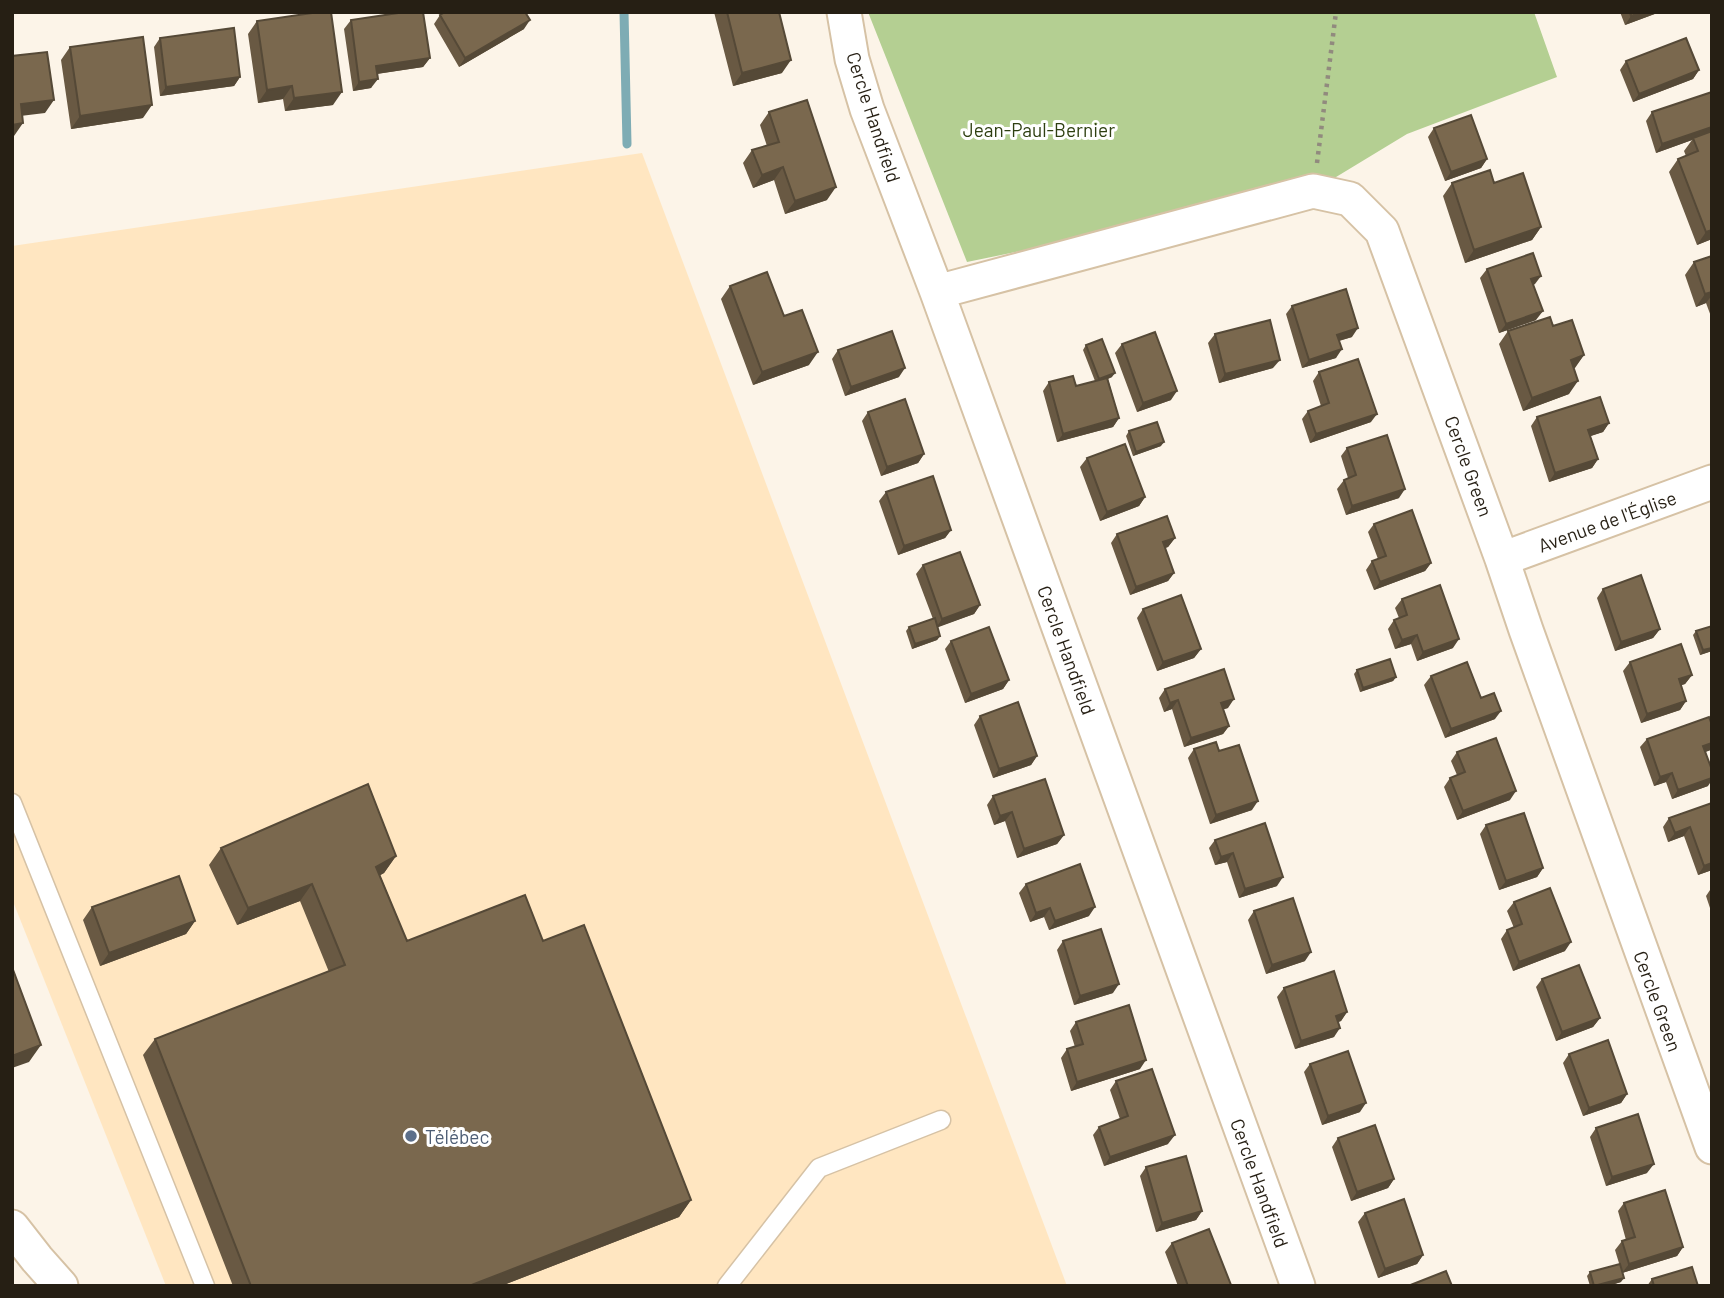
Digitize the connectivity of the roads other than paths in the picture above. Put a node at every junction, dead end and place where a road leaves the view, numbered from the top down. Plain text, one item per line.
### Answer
1 (844, 12) edge
2 (937, 292) junction
3 (1712, 482) edge
4 (1503, 559) junction
5 (12, 803) edge
6 (941, 1120) dead end
7 (1712, 1147) edge
8 (12, 1227) edge
9 (61, 1286) edge
10 (205, 1286) edge
11 (727, 1286) edge
12 (1298, 1286) edge

1 - 2 street, Cercle Handfield
2 - 4 street, Cercle Green
2 - 12 street, Cercle Handfield
3 - 4 street, Avenue de l'Église
4 - 7 street, Cercle Green
5 - 10 lane
6 - 11 lane
8 - 9 street

